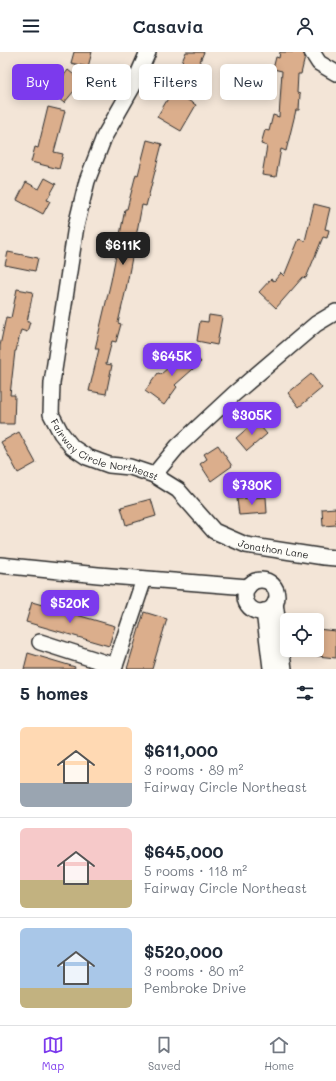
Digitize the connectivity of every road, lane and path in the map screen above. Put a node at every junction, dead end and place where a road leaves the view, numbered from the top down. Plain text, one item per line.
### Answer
1 (148, 52) edge
2 (312, 52) edge
3 (336, 73) edge
4 (336, 312) edge
5 (154, 475) junction
6 (336, 558) edge
7 (0, 565) edge
8 (144, 579) junction
9 (248, 587) junction
10 (269, 607) junction
11 (40, 642) dead end
12 (114, 667) edge
13 (275, 669) edge
14 (293, 669) edge

1 - 5 street, Fairway Circle Northeast
2 - 3 street
4 - 5 street, Fairway Circle Northeast
5 - 6 street, Jonathon Lane
7 - 8 street
8 - 9 street
8 - 12 street
9 - 10 street
9 - 10 street
10 - 13 street
11 - 12 street
13 - 14 street

